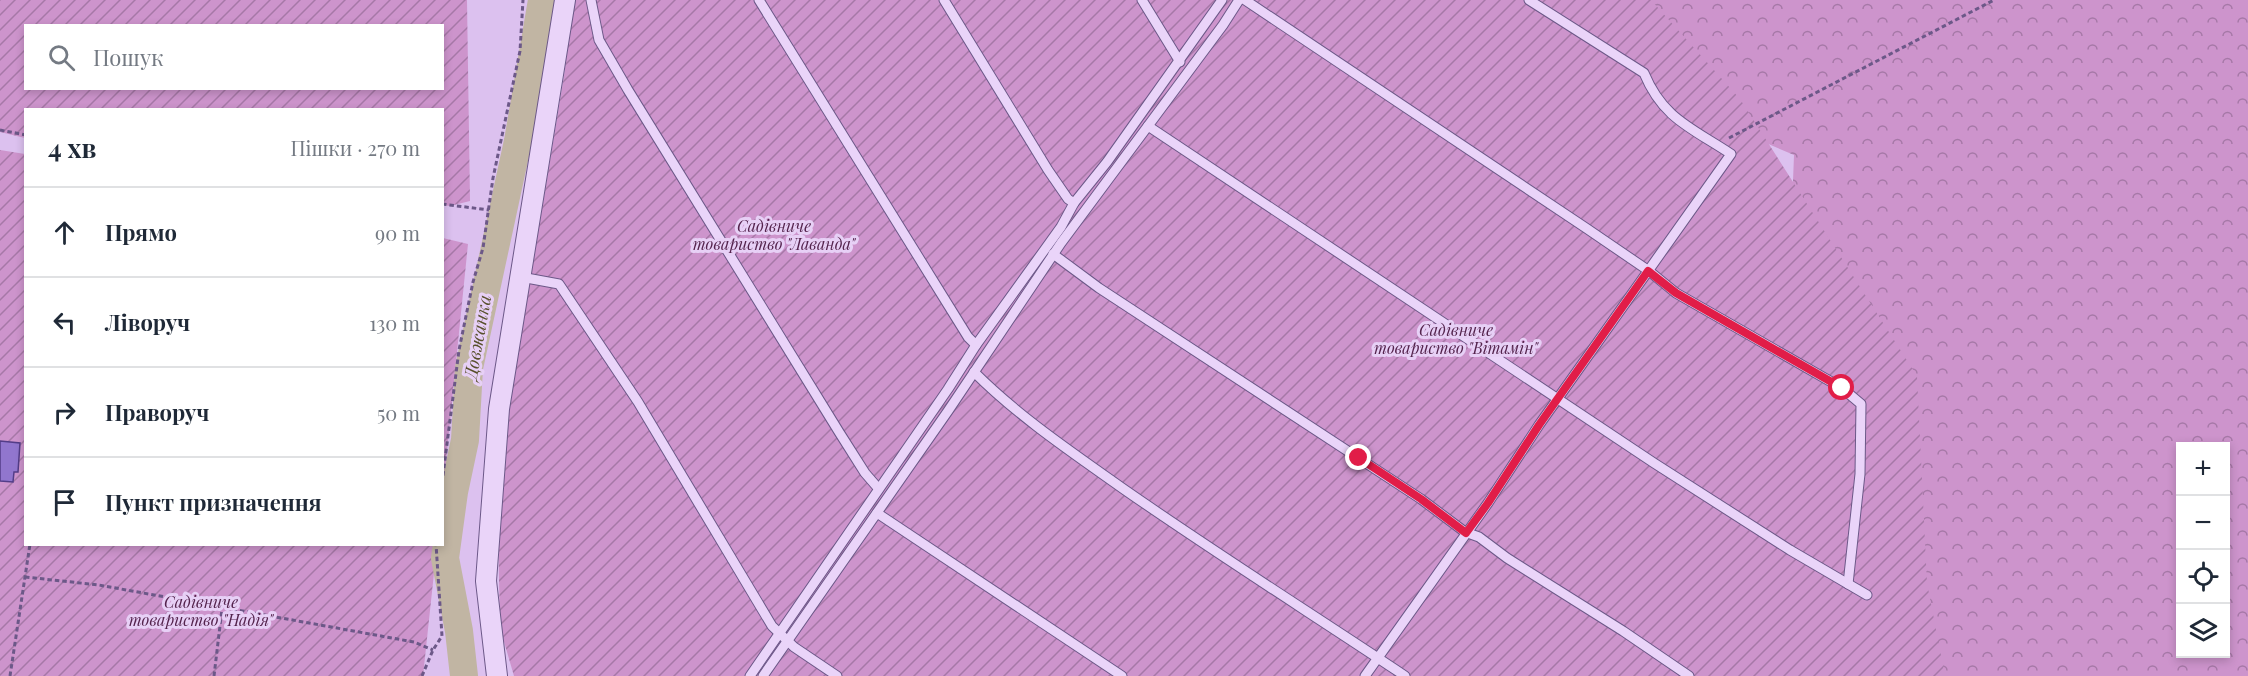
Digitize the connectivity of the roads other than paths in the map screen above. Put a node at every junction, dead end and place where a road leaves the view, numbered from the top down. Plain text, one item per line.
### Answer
1 (565, 0) edge
2 (591, 0) edge
3 (759, 0) edge
4 (944, 0) edge
5 (1142, 0) edge
6 (1222, 0) edge
7 (1239, 0) edge
8 (1245, 0) edge
9 (1529, 0) edge
10 (1180, 62) junction
11 (1148, 126) junction
12 (1074, 203) junction
13 (1053, 254) junction
14 (1648, 271) junction
15 (521, 277) junction
16 (976, 345) junction
17 (974, 372) junction
18 (1558, 399) junction
19 (878, 488) junction
20 (877, 513) junction
21 (1466, 533) junction
22 (1848, 584) junction
23 (1867, 595) dead end
24 (779, 631) junction
25 (788, 640) junction
26 (1377, 659) junction
27 (497, 676) edge
28 (750, 676) edge
29 (763, 676) edge
30 (837, 676) edge
31 (1122, 676) edge
32 (1365, 676) edge
33 (1405, 676) edge
34 (1689, 676) edge

1 - 15 street
2 - 19 lane
3 - 16 lane
4 - 12 lane
5 - 10 lane
6 - 10 lane
7 - 11 lane
8 - 14 lane
9 - 14 lane
10 - 12 lane
11 - 13 lane
11 - 18 lane
12 - 16 lane
13 - 17 lane
13 - 21 lane
14 - 18 lane
14 - 22 lane
15 - 24 lane
15 - 27 street
16 - 19 lane
17 - 20 lane
17 - 26 lane
18 - 21 lane
18 - 22 lane
19 - 24 lane
20 - 25 lane
20 - 31 lane
21 - 26 lane
21 - 34 lane
22 - 23 lane
24 - 25 lane
24 - 28 lane
25 - 29 lane
25 - 30 lane
26 - 32 lane
26 - 33 lane

